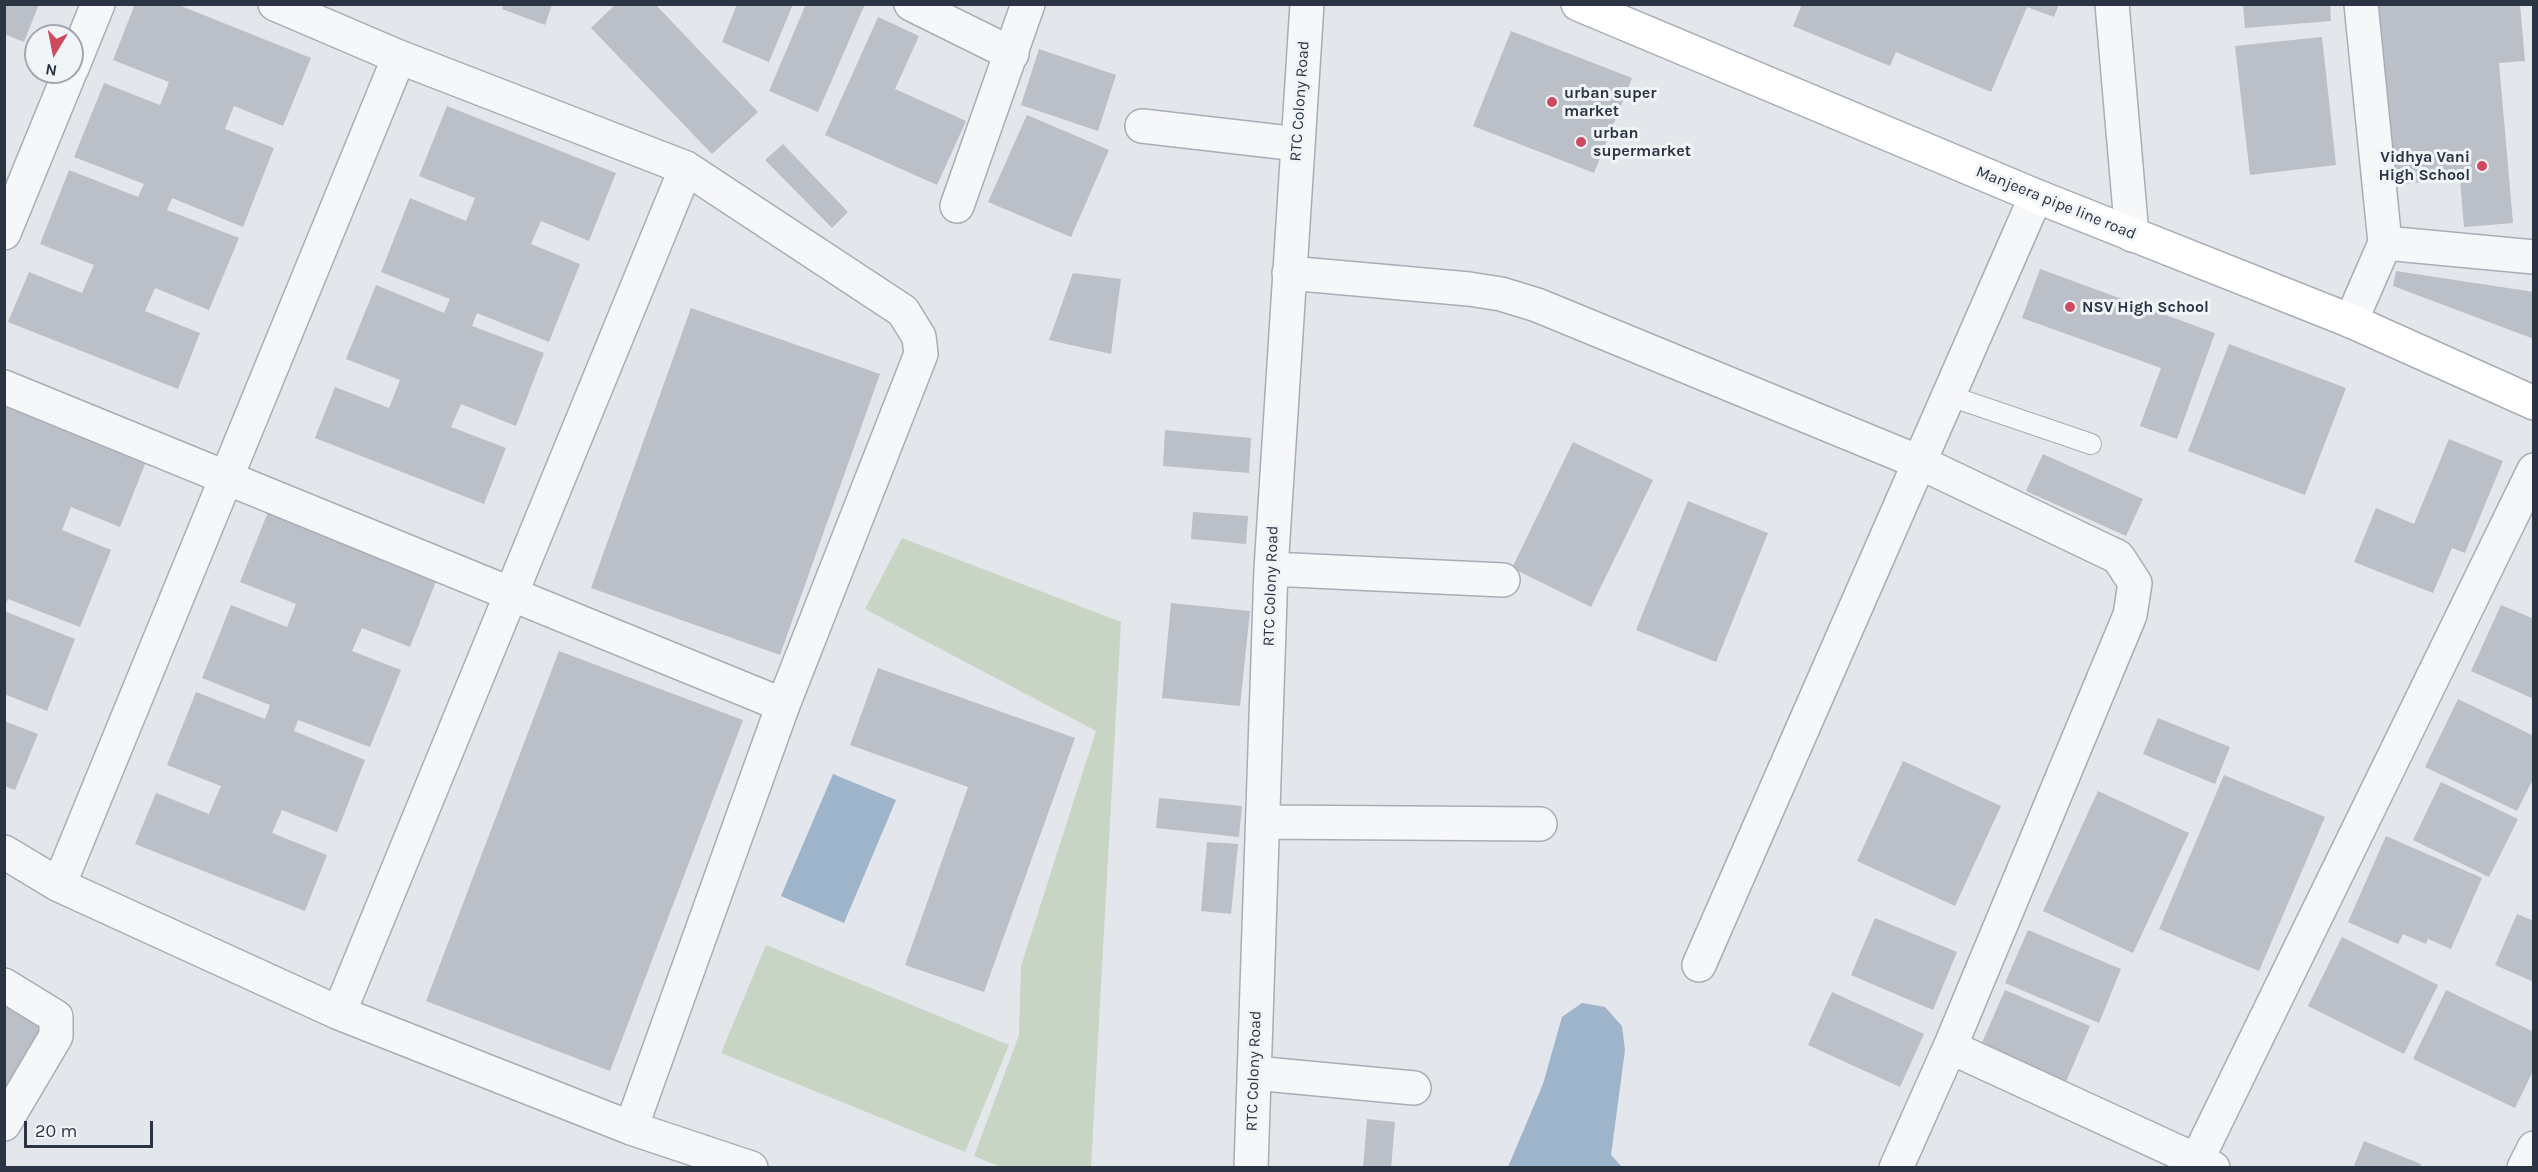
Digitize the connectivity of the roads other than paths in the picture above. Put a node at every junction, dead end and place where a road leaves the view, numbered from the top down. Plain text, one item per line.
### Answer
1 (98, 4) edge
2 (275, 4) edge
3 (911, 4) edge
4 (1028, 4) edge
5 (1307, 4) edge
6 (1578, 4) edge
7 (2112, 4) edge
8 (2361, 4) edge
9 (84, 38) edge
10 (1012, 54) junction
11 (399, 57) junction
12 (65, 84) edge
13 (1142, 126) dead end
14 (1298, 144) junction
15 (686, 168) junction
16 (2036, 196) junction
17 (957, 206) dead end
18 (4, 233) edge
19 (2132, 235) junction
20 (2385, 243) junction
21 (2534, 257) edge
22 (1289, 273) junction
23 (2351, 321) junction
24 (4, 387) edge
25 (1950, 396) junction
26 (2534, 403) edge
27 (2091, 444) dead end
28 (1921, 463) junction
29 (2534, 470) edge
30 (227, 478) junction
31 (1271, 569) junction
32 (1503, 580) dead end
33 (511, 594) junction
34 (783, 705) junction
35 (1263, 822) junction
36 (1540, 824) dead end
37 (4, 852) edge
38 (59, 885) junction
39 (1699, 965) dead end
40 (4, 985) edge
41 (339, 1013) junction
42 (1950, 1047) junction
43 (1254, 1073) junction
44 (1414, 1088) dead end
45 (4, 1124) edge
46 (631, 1128) junction
47 (2534, 1148) edge
48 (2201, 1165) edge
49 (751, 1167) edge
50 (1251, 1167) edge
51 (1896, 1167) edge
52 (2524, 1167) edge

1 - 9 street
2 - 11 street
3 - 10 street
4 - 10 street
5 - 14 street, RTC Colony Road
6 - 16 main road, Manjeera pipe line road
7 - 19 street
8 - 20 street
10 - 17 street
11 - 15 street
11 - 30 street
12 - 18 street
13 - 14 street
14 - 22 street, RTC Colony Road
15 - 33 street
15 - 34 street
16 - 19 main road, Manjeera pipe line road
16 - 25 street
19 - 23 main road, Manjeera pipe line road
20 - 21 street
20 - 23 street
22 - 28 street
22 - 31 street, RTC Colony Road
23 - 26 main road, Manjeera pipe line road
24 - 30 street
25 - 27 lane
25 - 28 street
28 - 39 street
28 - 42 street
29 - 48 street
30 - 33 street
30 - 38 street
31 - 32 street
31 - 35 street, RTC Colony Road
33 - 34 street
33 - 41 street
34 - 46 street
35 - 36 street
35 - 43 street, RTC Colony Road
37 - 38 street
38 - 41 street
40 - 45 street
41 - 46 street
42 - 48 street
42 - 51 street
43 - 44 street
43 - 50 street, RTC Colony Road
46 - 49 street
47 - 52 street

